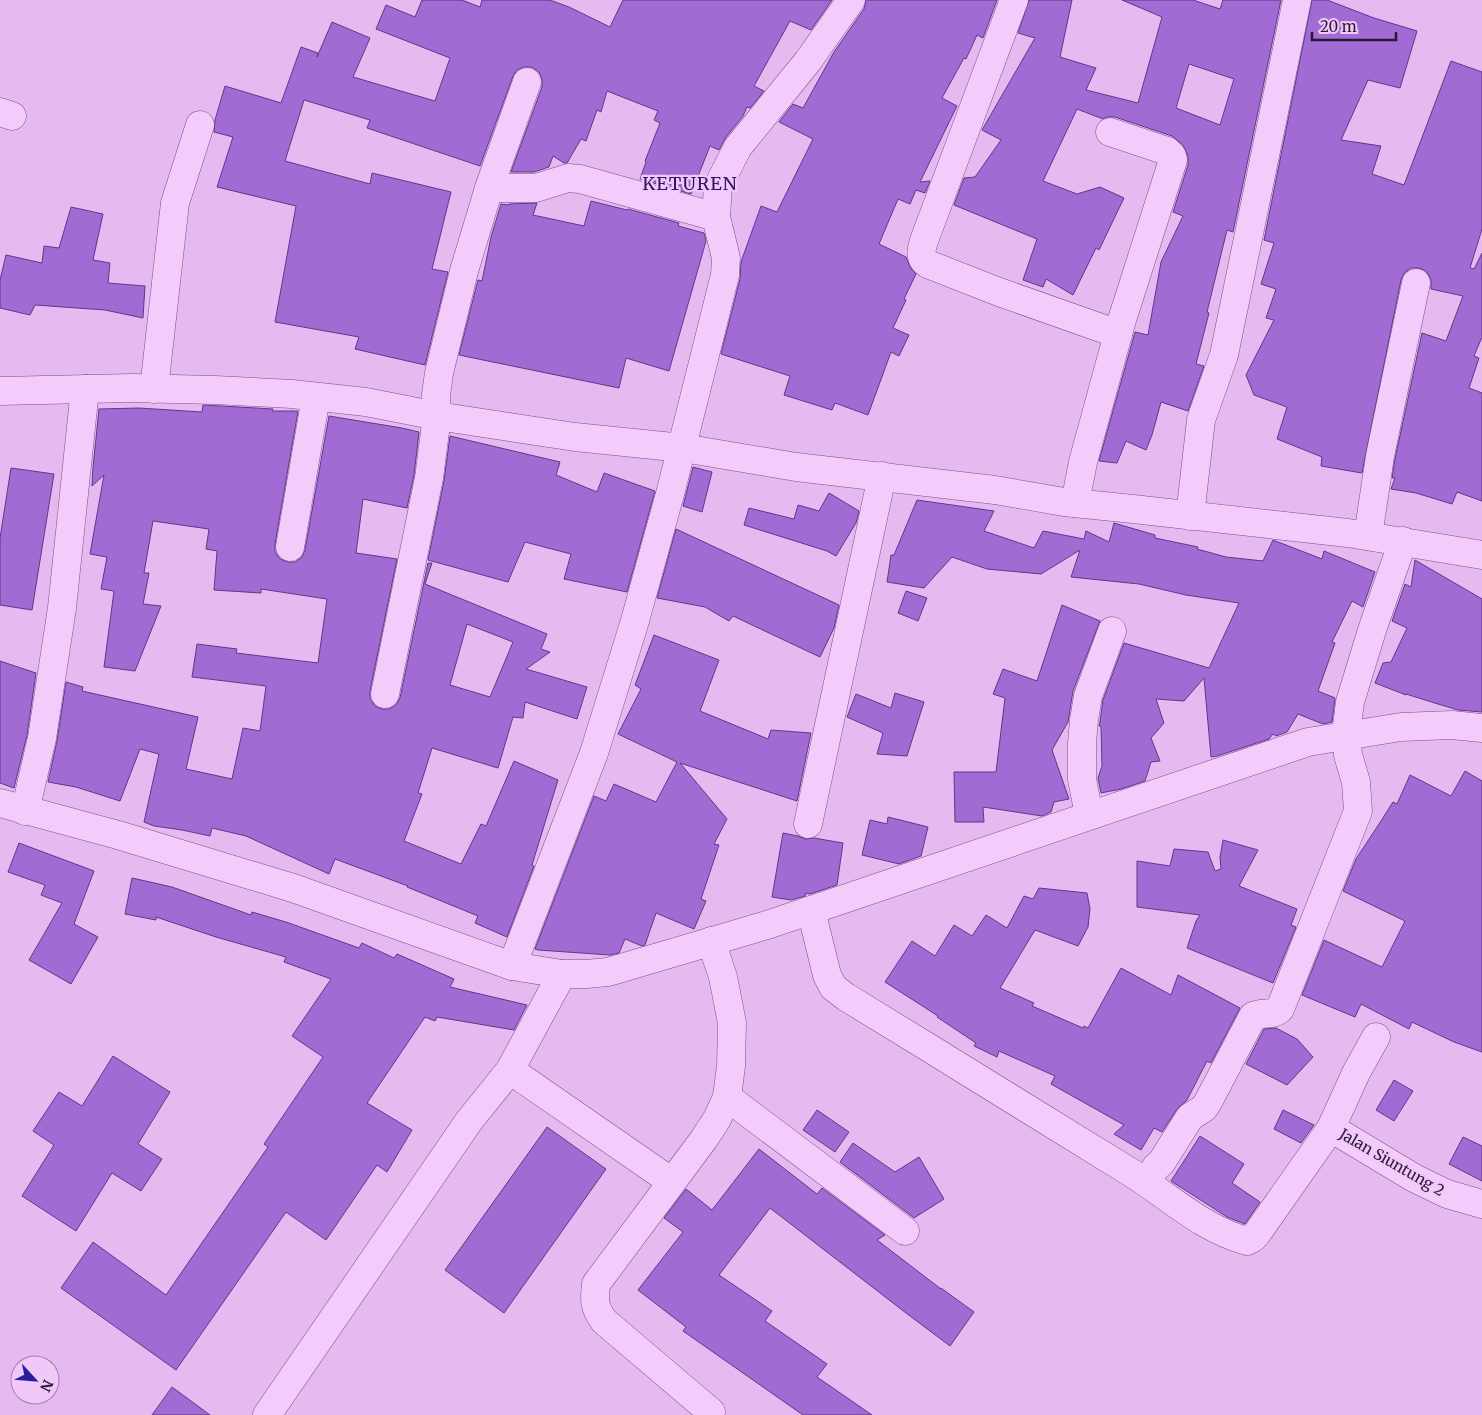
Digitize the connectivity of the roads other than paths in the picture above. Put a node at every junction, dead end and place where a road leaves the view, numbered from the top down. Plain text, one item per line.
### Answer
1 (851, 0) edge
2 (1014, 0) edge
3 (1297, 0) edge
4 (527, 82) dead end
5 (200, 125) dead end
6 (1110, 132) dead end
7 (489, 188) junction
8 (716, 217) junction
9 (1416, 283) dead end
10 (1118, 334) junction
11 (156, 371) junction
12 (85, 389) junction
13 (0, 391) edge
14 (437, 395) junction
15 (316, 397) junction
16 (685, 434) junction
17 (882, 476) junction
18 (1079, 483) junction
19 (1192, 499) junction
20 (1371, 519) junction
21 (1403, 541) junction
22 (290, 547) dead end
23 (1482, 555) edge
24 (1112, 631) dead end
25 (385, 694) dead end
26 (1482, 728) edge
27 (1347, 745) junction
28 (13, 807) edge
29 (1089, 814) junction
30 (808, 824) dead end
31 (812, 917) junction
32 (712, 946) junction
33 (512, 966) junction
34 (562, 974) junction
35 (1376, 1036) dead end
36 (510, 1070) junction
37 (727, 1097) junction
38 (1331, 1128) junction
39 (672, 1182) junction
40 (1146, 1182) junction
41 (1482, 1204) edge
42 (905, 1231) dead end
43 (711, 1412) dead end
44 (267, 1415) edge

1 - 8 street
2 - 10 street
3 - 19 street
4 - 7 street
5 - 11 street
6 - 10 street
7 - 8 street
7 - 14 street
8 - 16 street
9 - 20 street
10 - 18 street
11 - 12 street
11 - 15 street
12 - 13 street
12 - 28 street
14 - 15 street
14 - 16 street
14 - 25 street
15 - 22 street
16 - 17 street
16 - 33 street
17 - 18 street
17 - 30 street
18 - 19 street
19 - 20 street
20 - 21 street
21 - 23 street
21 - 27 street
24 - 29 street
26 - 27 street
27 - 29 street
27 - 40 street
28 - 33 street
29 - 31 street
31 - 32 street
31 - 40 street
32 - 34 street
32 - 37 street
33 - 34 street
34 - 36 street
35 - 38 street
36 - 39 street
36 - 44 street
37 - 39 street
37 - 42 street
38 - 40 street
38 - 41 street, Jalan Siuntung 2
39 - 43 street

